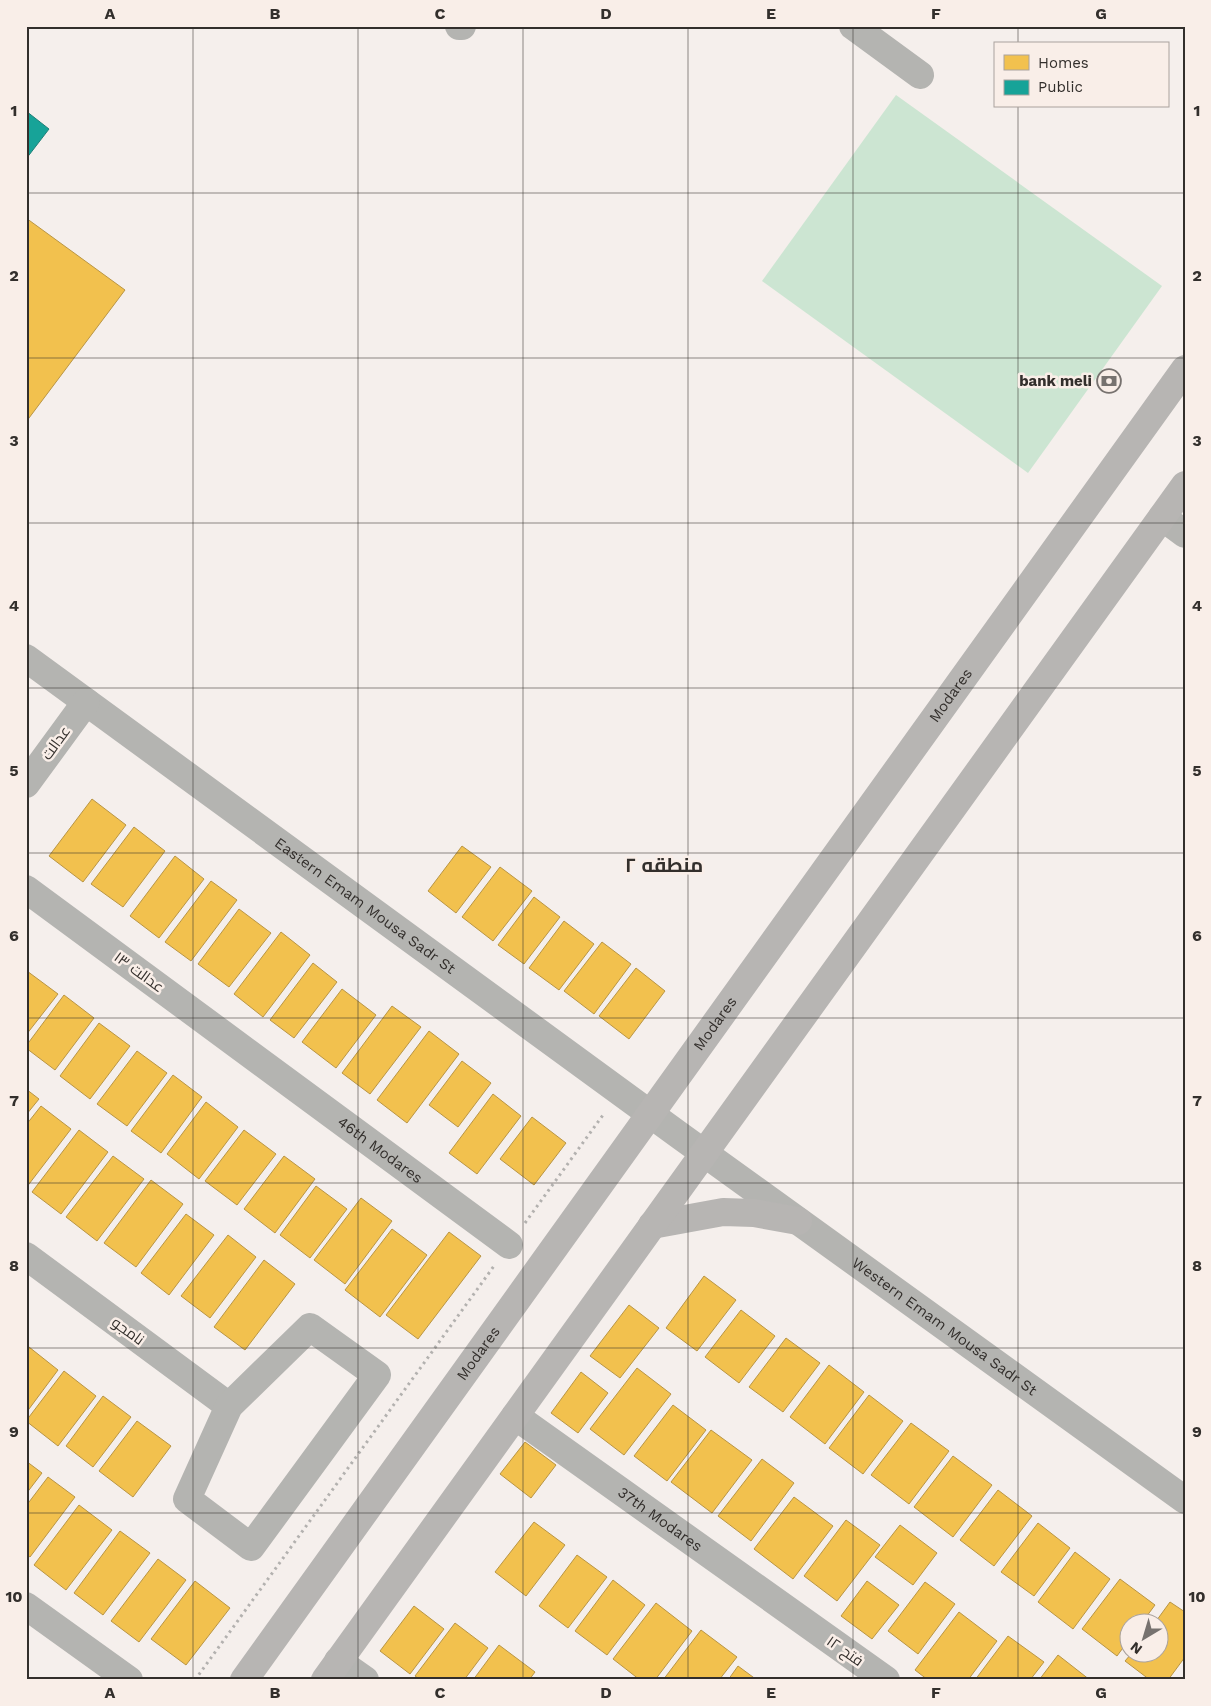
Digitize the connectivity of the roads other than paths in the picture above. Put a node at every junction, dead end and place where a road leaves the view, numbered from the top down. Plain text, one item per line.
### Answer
1 (853, 26) edge
2 (920, 75) dead end
3 (1185, 369) edge
4 (1185, 485) edge
5 (1162, 517) junction
6 (1185, 534) edge
7 (26, 658) edge
8 (86, 702) junction
9 (26, 784) edge
10 (26, 889) edge
11 (252, 1055) joint
12 (650, 1114) junction
13 (704, 1153) junction
14 (798, 1221) junction
15 (652, 1225) junction
16 (509, 1245) road end
17 (26, 1256) edge
18 (229, 1406) junction
19 (515, 1416) junction
20 (1185, 1500) edge
21 (26, 1606) edge
22 (804, 1622) joint
23 (331, 1670) edge
24 (129, 1680) edge
25 (244, 1680) edge
26 (365, 1680) edge
27 (886, 1680) edge

1 - 2 street
3 - 12 main road, Modares
4 - 5 main road
5 - 6 street
5 - 13 main road
7 - 8 street, Eastern Emam Mousa Sadr St
8 - 9 street, عدالت
8 - 12 street, Eastern Emam Mousa Sadr St
10 - 11 street, عدالت ۱۳
11 - 16 street, 46th Modares
12 - 13 street, Eastern Emam Mousa Sadr St
12 - 25 main road, Modares
13 - 14 street, Western Emam Mousa Sadr St
13 - 15 main road
14 - 15 main road
14 - 20 street, Western Emam Mousa Sadr St
15 - 19 main road
17 - 18 street, نامجو
18 - 18 street
19 - 22 street, 37th Modares
19 - 23 main road
21 - 24 street
22 - 27 street, فتح ۱۲
23 - 26 street

